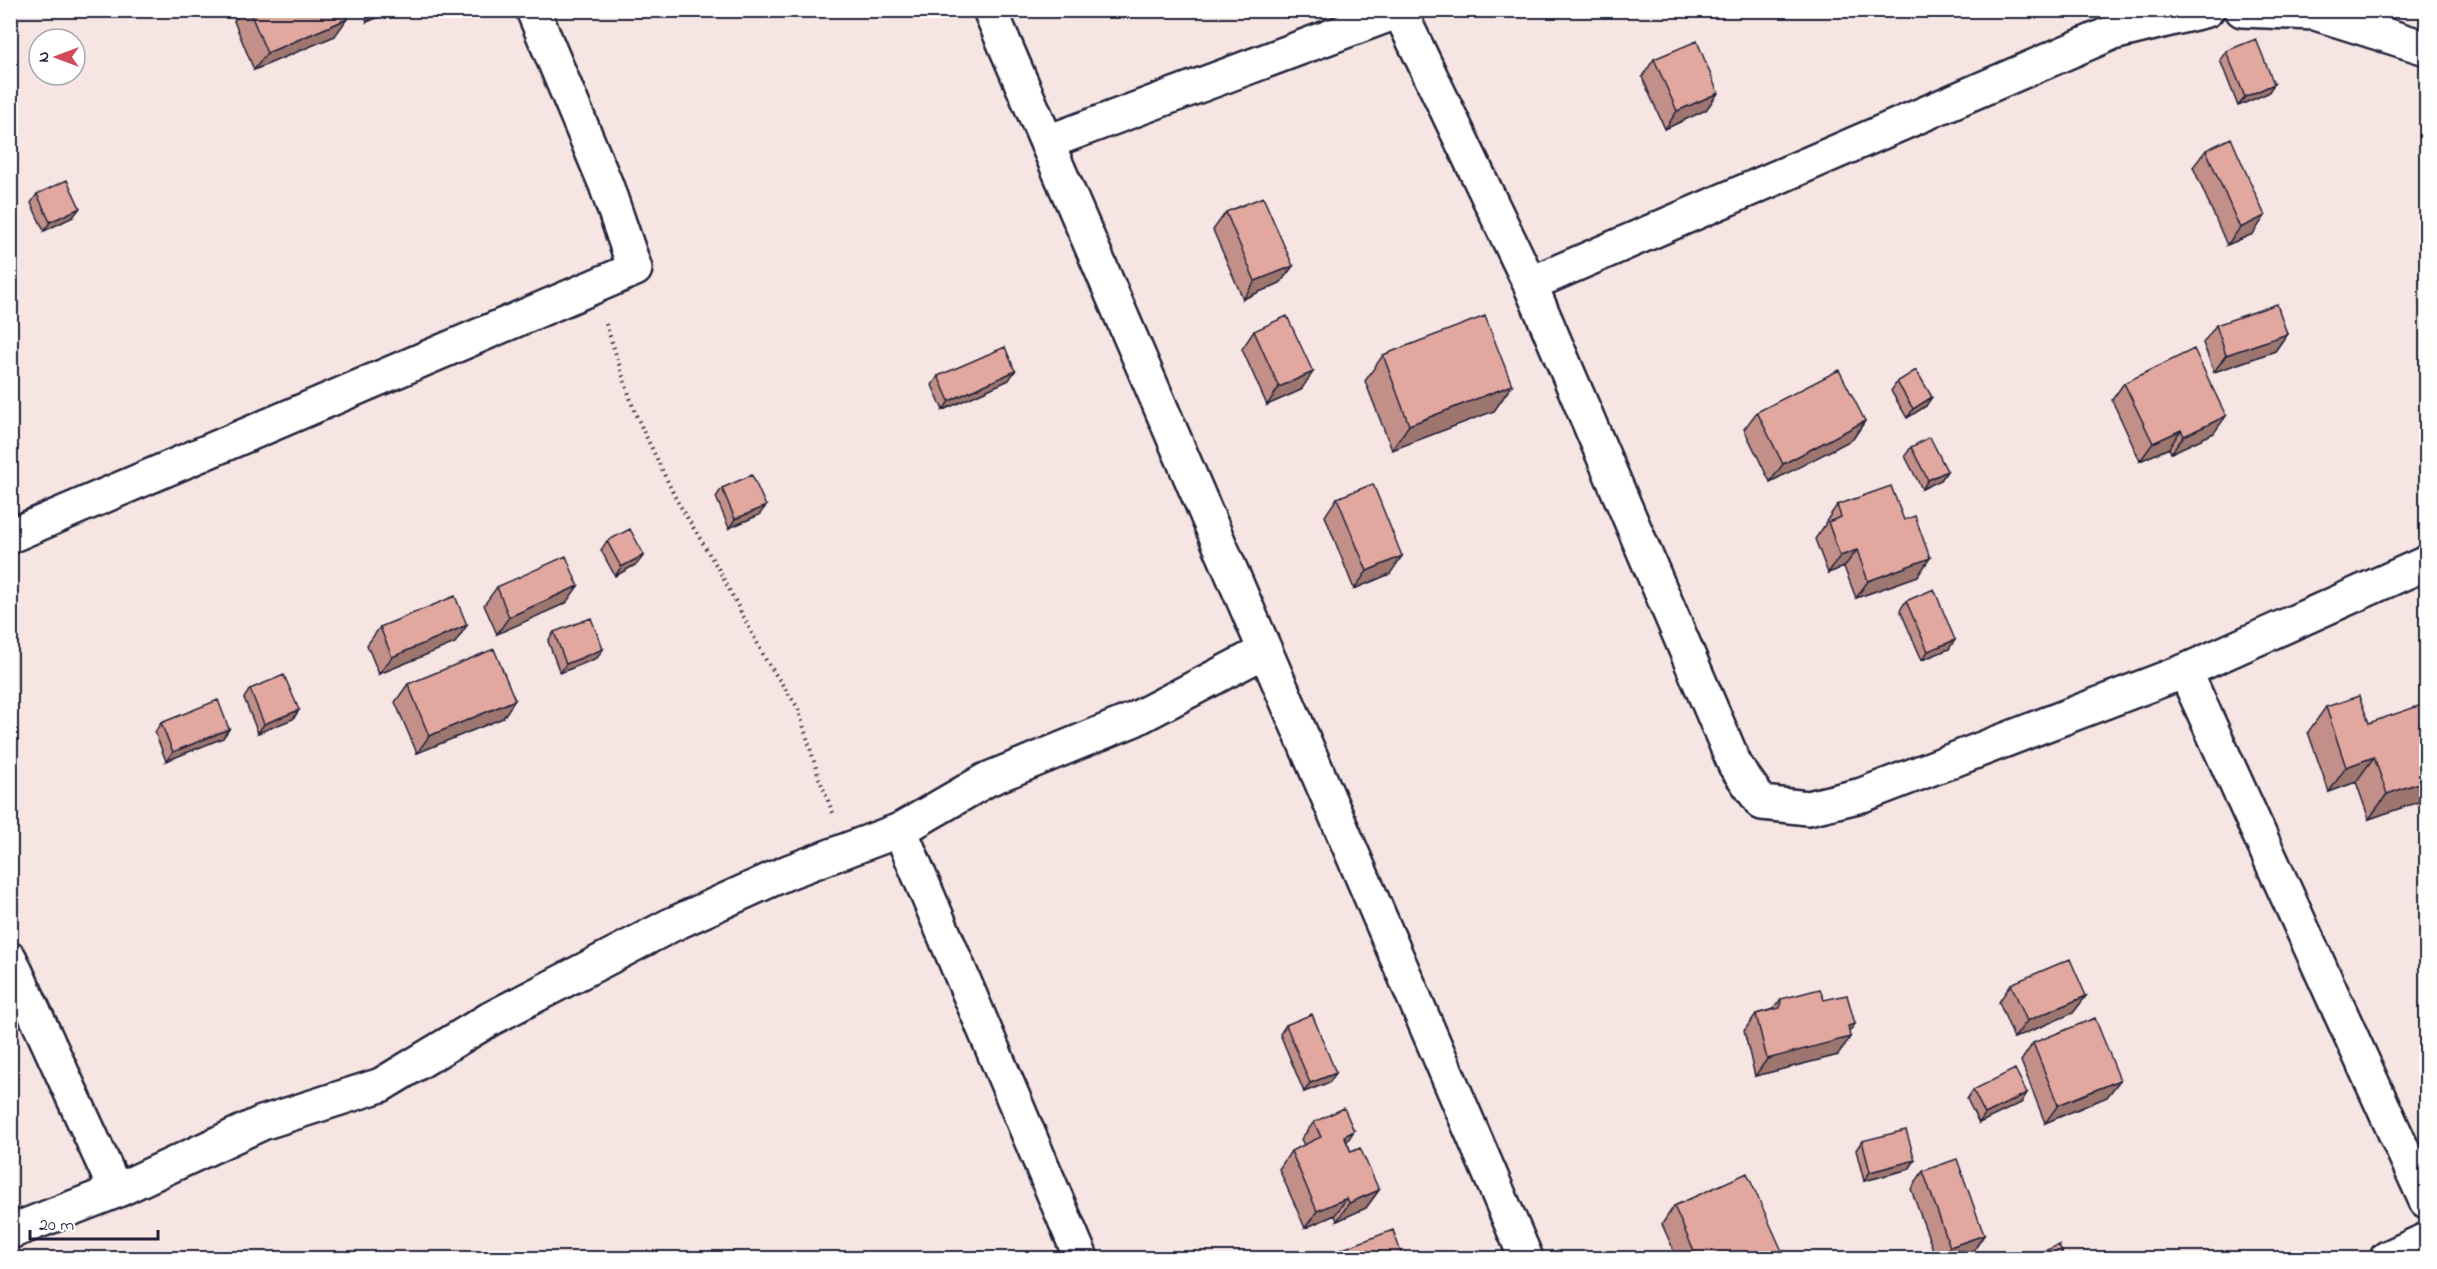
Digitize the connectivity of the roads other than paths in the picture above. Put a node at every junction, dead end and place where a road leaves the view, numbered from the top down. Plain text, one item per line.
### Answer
1 (533, 10) edge
2 (990, 10) edge
3 (2207, 10) edge
4 (2242, 10) edge
5 (1399, 11) edge
6 (2427, 48) edge
7 (1048, 142) junction
8 (1530, 284) junction
9 (10, 536) edge
10 (2427, 562) edge
11 (1265, 651) junction
12 (2185, 671) junction
13 (900, 830) junction
14 (10, 959) edge
15 (116, 1191) junction
16 (2427, 1201) edge
17 (10, 1232) edge
18 (2427, 1240) edge
19 (1081, 1258) edge
20 (1526, 1258) edge
21 (2387, 1258) edge

1 - 9 street
2 - 7 street
3 - 8 street
4 - 6 street
5 - 7 street
5 - 8 street
7 - 11 street
8 - 12 street
10 - 12 street
11 - 13 street
11 - 20 street
12 - 16 street
13 - 15 street
13 - 19 street
14 - 15 street
15 - 17 street
18 - 21 street

